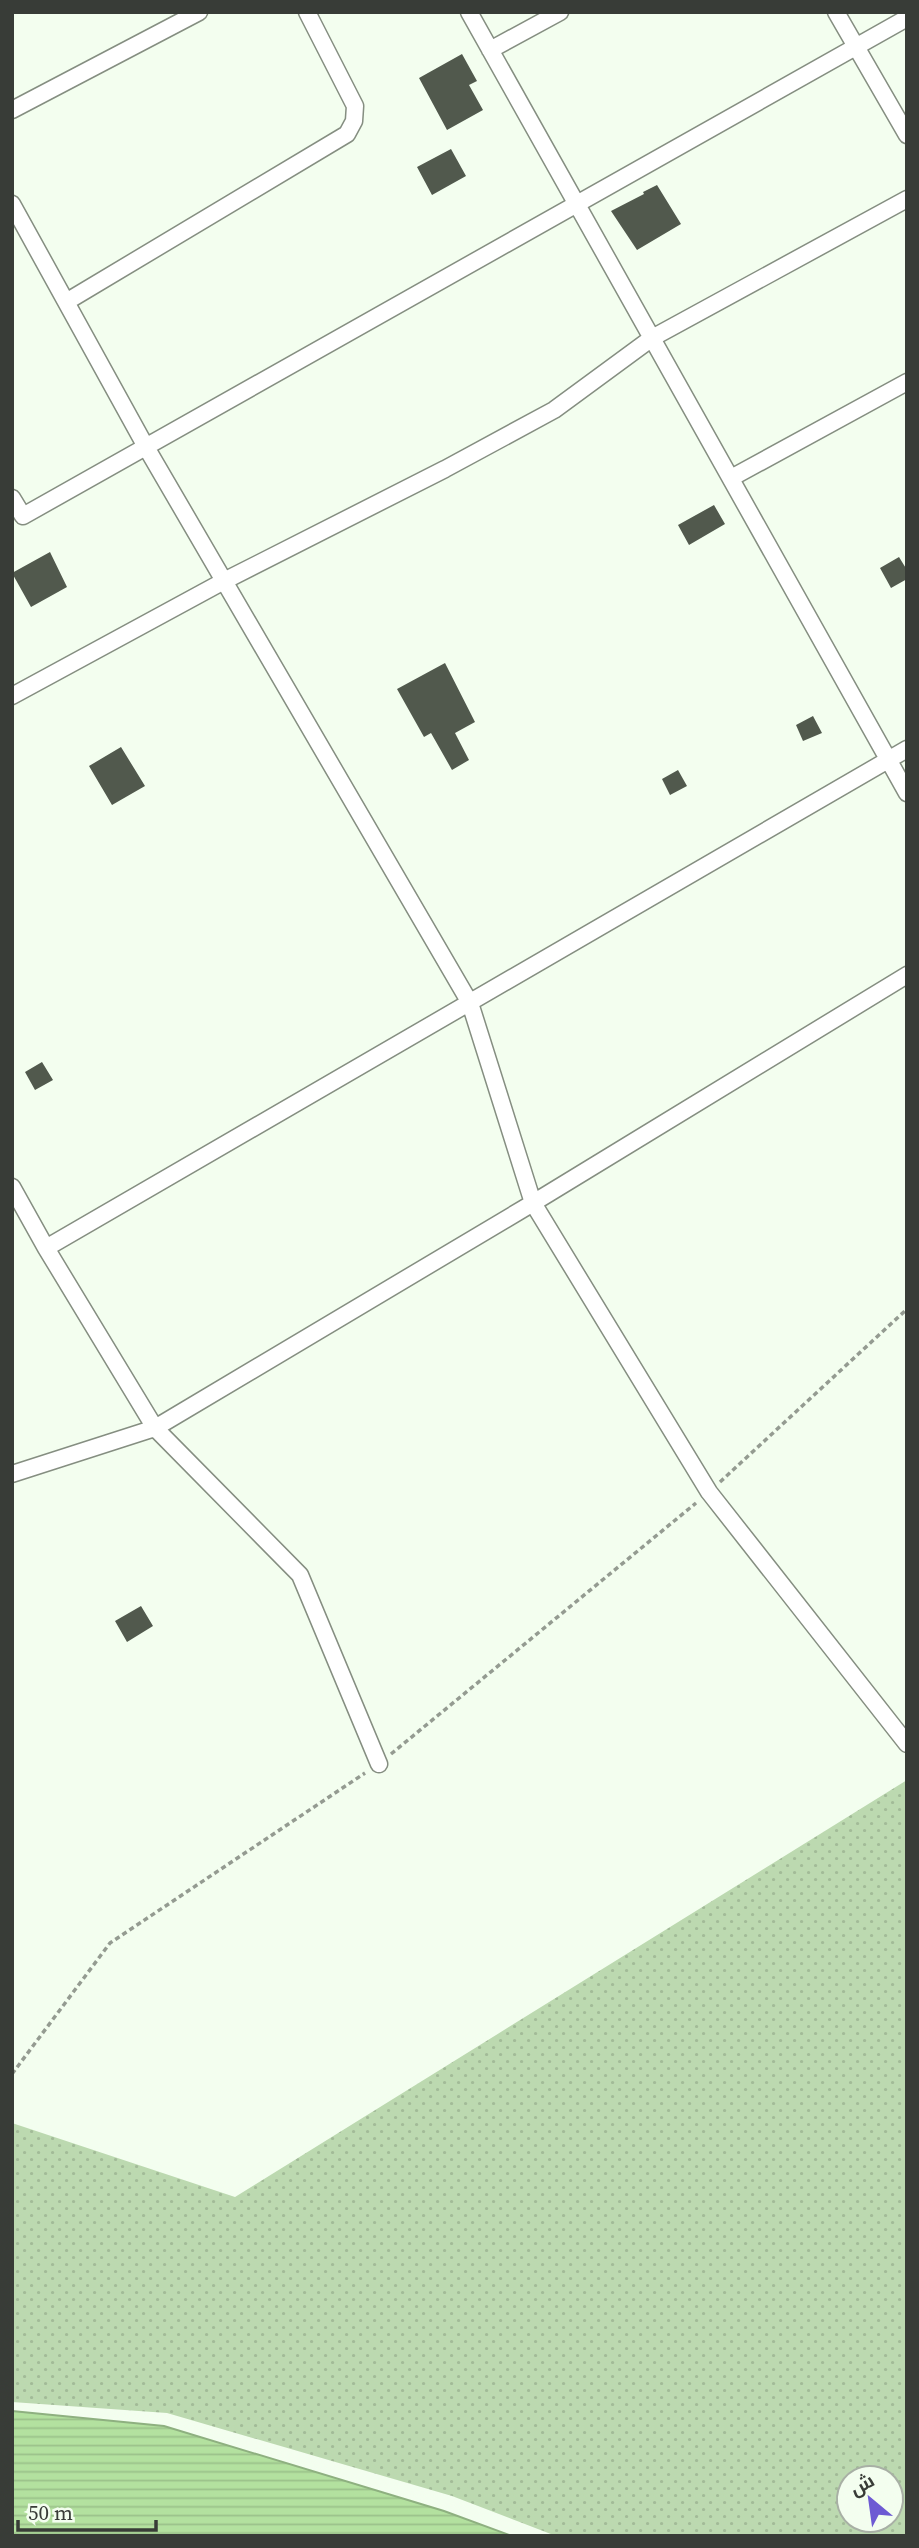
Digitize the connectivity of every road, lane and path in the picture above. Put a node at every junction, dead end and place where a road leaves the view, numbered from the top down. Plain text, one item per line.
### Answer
1 (199, 12) edge
2 (307, 12) edge
3 (469, 12) edge
4 (560, 12) edge
5 (836, 12) edge
6 (907, 19) edge
7 (855, 47) junction
8 (490, 50) junction
9 (12, 110) edge
10 (907, 135) edge
11 (907, 199) edge
12 (12, 204) edge
13 (578, 204) junction
14 (66, 302) junction
15 (652, 338) junction
16 (907, 382) edge
17 (146, 447) junction
18 (731, 478) junction
19 (12, 498) edge
20 (224, 581) junction
21 (12, 696) edge
22 (907, 749) edge
23 (889, 759) junction
24 (907, 793) edge
25 (907, 975) edge
26 (470, 1003) junction
27 (12, 1187) edge
28 (533, 1203) junction
29 (46, 1248) junction
30 (907, 1309) edge
31 (155, 1428) junction
32 (12, 1474) edge
33 (709, 1492) junction
34 (907, 1744) edge
35 (379, 1764) junction
36 (12, 2074) edge

1 - 9 street
2 - 14 street
3 - 8 street
4 - 8 street
5 - 7 street
6 - 7 street
7 - 10 street
7 - 13 street
8 - 13 street
11 - 15 street
12 - 14 street
13 - 15 street
13 - 17 street
14 - 17 street
15 - 18 street
15 - 20 street
16 - 18 street
17 - 19 street
17 - 20 street
18 - 23 street
20 - 21 street
20 - 26 street
22 - 23 street
23 - 24 street
23 - 26 street
25 - 28 street
26 - 28 street
26 - 29 street
27 - 29 street
28 - 31 street
28 - 33 street
29 - 31 street
30 - 33 path
31 - 32 street
31 - 35 street
33 - 34 street
33 - 35 path
35 - 36 path

